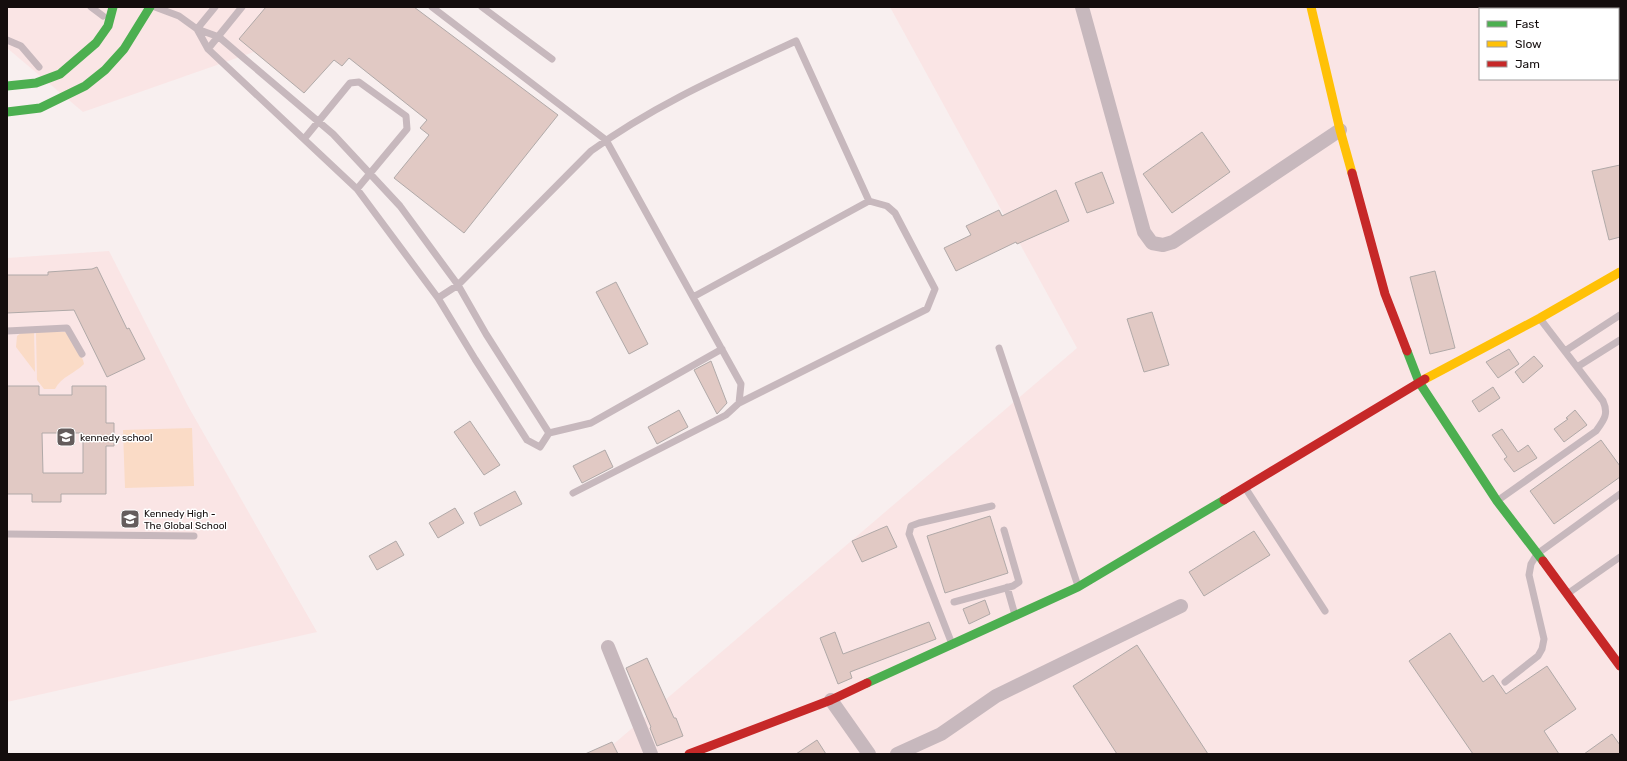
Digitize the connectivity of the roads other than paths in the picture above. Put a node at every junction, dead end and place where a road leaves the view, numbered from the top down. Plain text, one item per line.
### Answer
1 (91, 7) edge
2 (109, 7) edge
3 (113, 7) edge
4 (150, 7) edge
5 (156, 7) edge
6 (215, 7) edge
7 (242, 7) edge
8 (432, 7) edge
9 (482, 7) edge
10 (1082, 7) edge
11 (1312, 7) edge
12 (101, 19) joint
13 (197, 29) junction
14 (219, 37) junction
15 (7, 40) edge
16 (208, 49) junction
17 (552, 59) dead end
18 (50, 64) dead end
19 (39, 67) junction
20 (27, 70) dead end
21 (7, 86) edge
22 (7, 112) edge
23 (317, 121) junction
24 (1340, 130) junction
25 (304, 138) junction
26 (606, 140) junction
27 (370, 174) junction
28 (357, 189) junction
29 (868, 201) junction
30 (1620, 272) edge
31 (458, 285) junction
32 (693, 297) junction
33 (438, 298) junction
34 (1620, 316) edge
35 (1540, 318) junction
36 (7, 331) edge
37 (1620, 340) edge
38 (999, 348) dead end
39 (722, 350) junction
40 (1565, 351) junction
41 (82, 354) dead end
42 (1577, 366) junction
43 (1419, 382) junction
44 (739, 403) junction
45 (549, 433) junction
46 (1245, 487) junction
47 (573, 492) dead end
48 (1620, 494) edge
49 (1497, 501) junction
50 (992, 506) dead end
51 (1004, 530) dead end
52 (7, 534) edge
53 (194, 536) dead end
54 (1537, 554) junction
55 (1620, 557) edge
56 (1007, 587) junction
57 (1078, 587) junction
58 (1568, 593) junction
59 (954, 602) dead end
60 (1181, 606) dead end
61 (1325, 611) dead end
62 (1015, 615) junction
63 (952, 644) junction
64 (608, 646) dead end
65 (1620, 666) edge
66 (1504, 682) dead end
67 (831, 700) junction
68 (651, 754) edge
69 (689, 754) edge
70 (870, 754) edge
71 (897, 754) edge

1 - 12 lane
2 - 12 street
3 - 21 street
4 - 22 street
5 - 13 lane
6 - 13 lane
7 - 14 lane
8 - 26 lane
9 - 17 lane
10 - 24 street
11 - 24 street
13 - 14 lane
13 - 16 lane
14 - 16 lane
14 - 23 lane
15 - 19 lane
16 - 25 lane
18 - 19 street
19 - 20 street
23 - 25 lane
23 - 27 lane
23 - 27 lane
24 - 43 street
25 - 28 lane
26 - 29 lane
26 - 31 lane
26 - 32 lane
27 - 28 lane
27 - 31 lane
28 - 33 lane
29 - 32 lane
29 - 44 lane
30 - 35 street
31 - 33 lane
31 - 45 lane
32 - 39 lane
33 - 45 lane
34 - 40 lane
35 - 40 lane
35 - 43 street
36 - 41 lane
37 - 42 lane
38 - 57 lane
39 - 44 lane
39 - 45 lane
40 - 42 lane
42 - 49 lane
43 - 46 street
43 - 49 street
44 - 47 lane
46 - 57 street
46 - 61 lane
48 - 54 lane
49 - 54 street
50 - 63 lane
51 - 56 lane
52 - 53 lane
54 - 58 street
54 - 66 lane
55 - 58 lane
56 - 59 lane
56 - 62 lane
57 - 62 street
58 - 65 street
60 - 71 street
62 - 63 street
63 - 67 street
64 - 68 street
67 - 69 street
67 - 70 street

